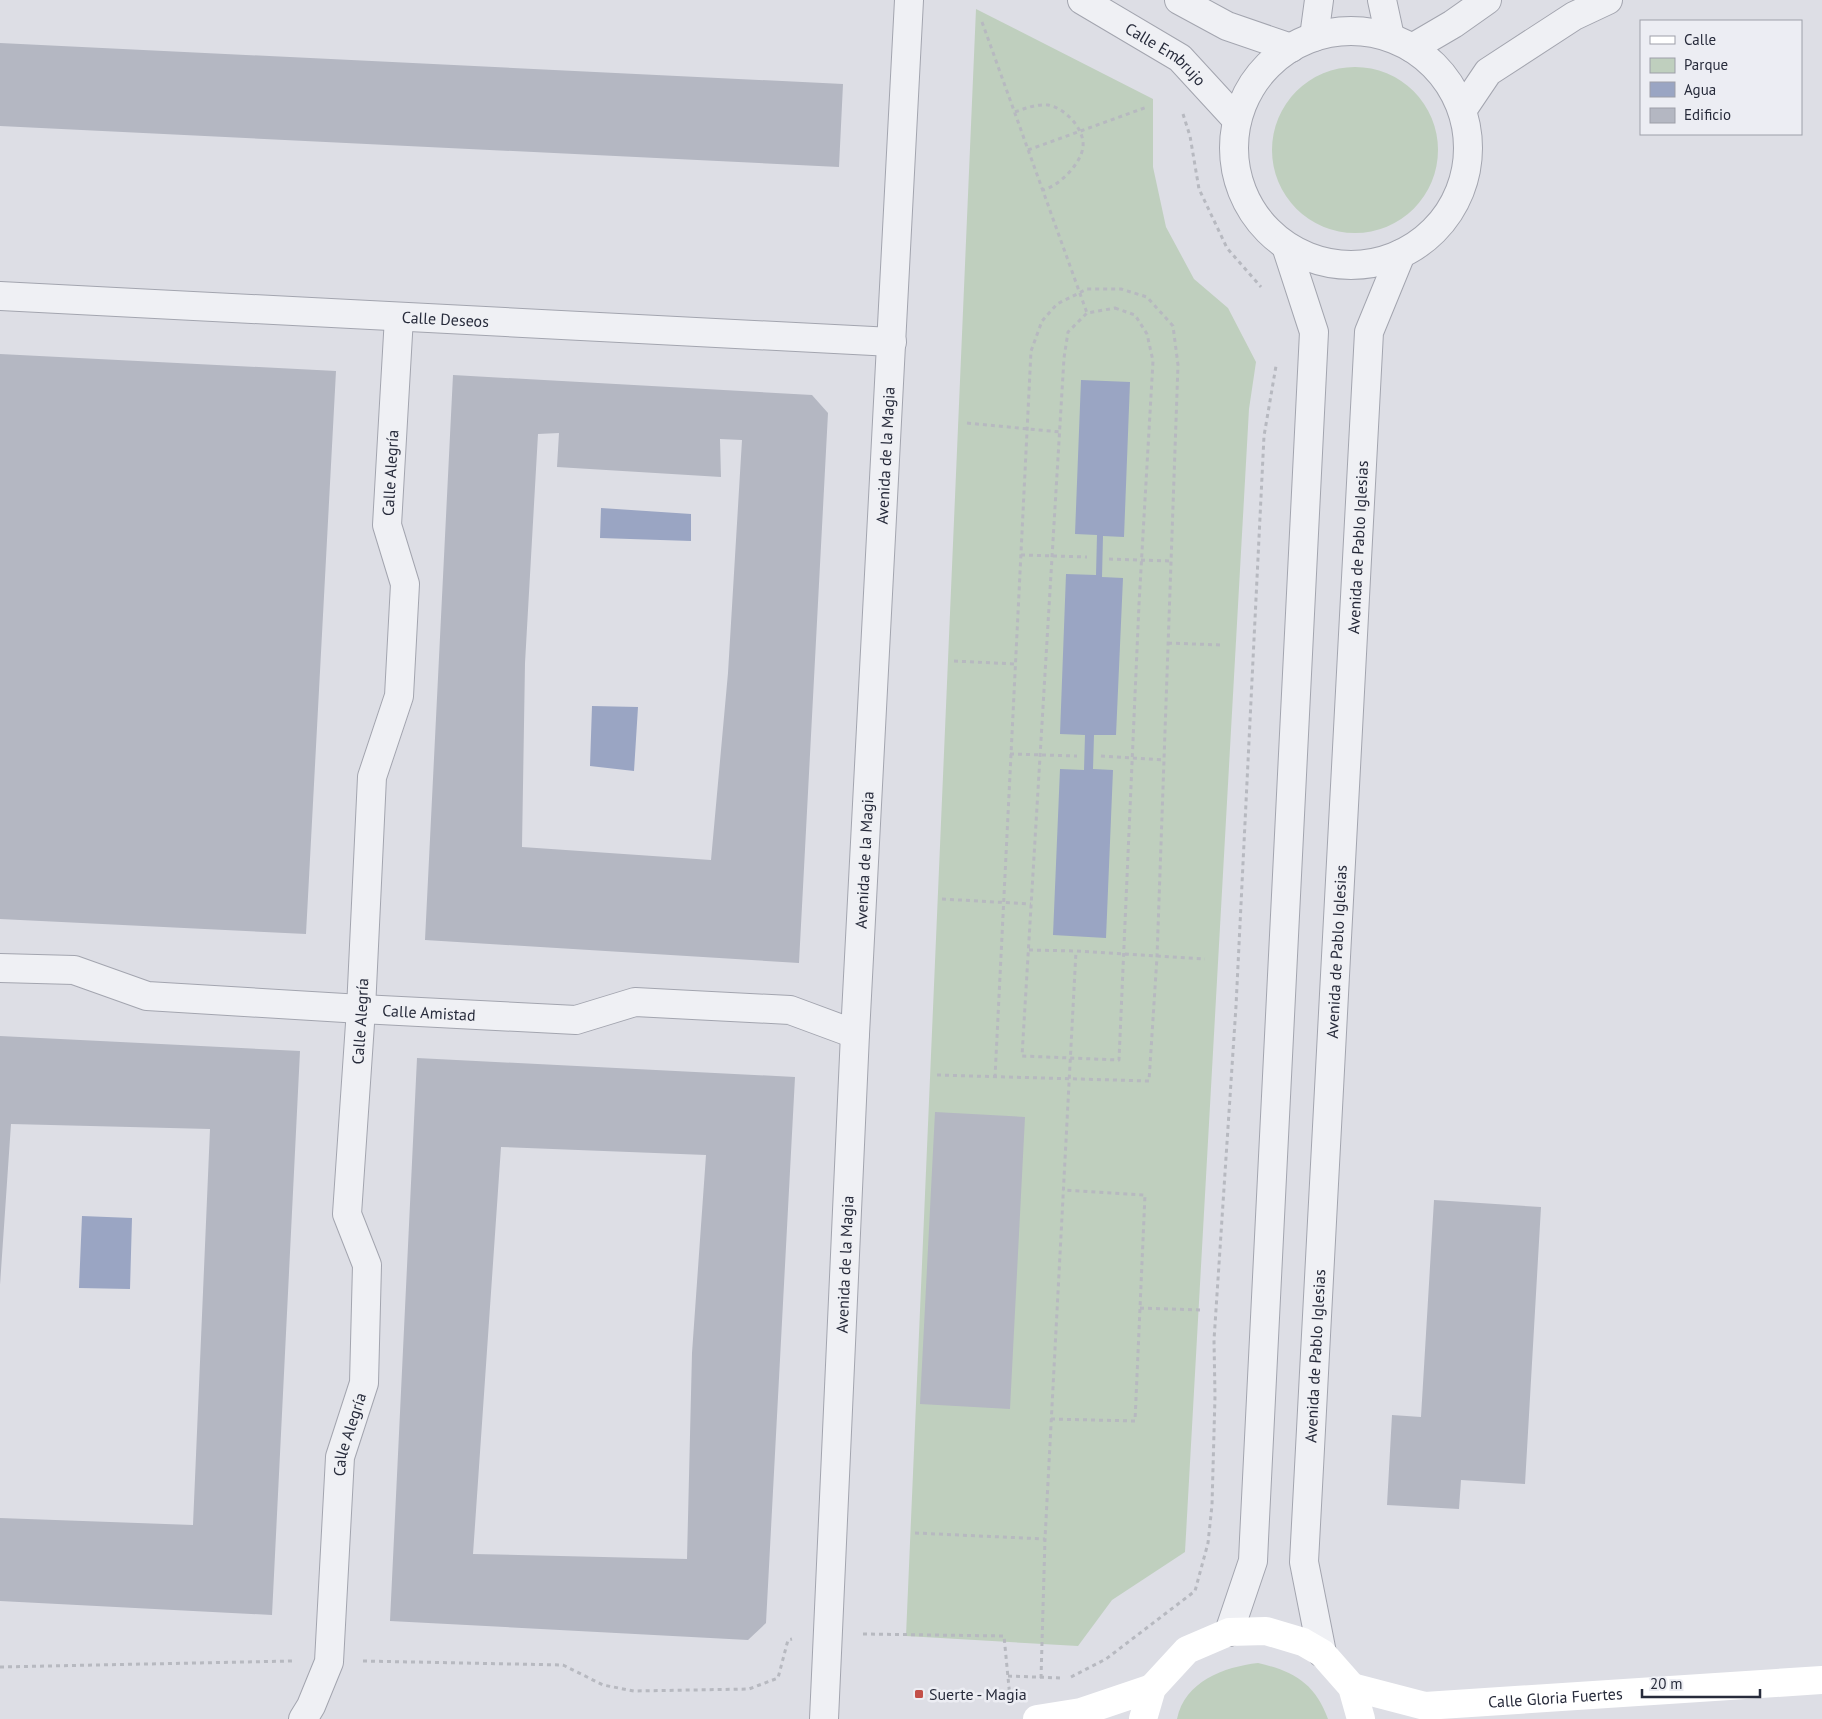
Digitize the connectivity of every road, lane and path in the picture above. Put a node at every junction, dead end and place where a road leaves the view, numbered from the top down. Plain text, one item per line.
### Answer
1 (909, 0) edge
2 (1082, 0) edge
3 (1179, 0) edge
4 (1319, 0) edge
5 (1382, 0) edge
6 (1487, 0) edge
7 (1608, 0) edge
8 (982, 22) dead end
9 (1302, 43) junction
10 (1401, 43) junction
11 (1147, 107) dead end
12 (1463, 109) junction
13 (1015, 112) junction
14 (1182, 112) dead end
15 (1237, 120) junction
16 (1080, 131) junction
17 (1028, 150) junction
18 (1043, 190) junction
19 (1286, 246) junction
20 (1402, 254) junction
21 (1080, 292) junction
22 (1266, 292) dead end
23 (0, 296) edge
24 (1088, 313) junction
25 (399, 317) junction
26 (892, 342) junction
27 (1276, 364) dead end
28 (967, 423) dead end
29 (1027, 428) junction
30 (1060, 432) junction
31 (1021, 555) junction
32 (1052, 556) junction
33 (1088, 557) dead end
34 (1109, 559) dead end
35 (1142, 560) junction
36 (1170, 561) junction
37 (1168, 643) junction
38 (1222, 646) dead end
39 (954, 661) dead end
40 (1015, 664) junction
41 (1010, 754) junction
42 (1040, 755) junction
43 (1076, 756) dead end
44 (1101, 756) dead end
45 (1132, 758) junction
46 (1163, 760) junction
47 (942, 899) dead end
48 (1003, 903) junction
49 (1031, 904) junction
50 (1029, 950) junction
51 (1076, 951) junction
52 (1123, 955) junction
53 (1157, 957) junction
54 (1205, 959) dead end
55 (0, 968) edge
56 (361, 1009) junction
57 (855, 1034) junction
58 (1069, 1058) junction
59 (937, 1075) dead end
60 (995, 1077) junction
61 (1068, 1079) junction
62 (1063, 1190) junction
63 (1140, 1308) junction
64 (1201, 1310) dead end
65 (1051, 1419) junction
66 (915, 1533) dead end
67 (1045, 1539) junction
68 (1229, 1632) junction
69 (828, 1634) junction
70 (1322, 1653) junction
71 (329, 1662) junction
72 (0, 1666) edge
73 (1008, 1676) junction
74 (1041, 1677) junction
75 (1822, 1680) edge
76 (1040, 1685) dead end
77 (1352, 1687) junction
78 (1152, 1688) junction
79 (1011, 1702) dead end
80 (303, 1719) edge
81 (824, 1719) edge
82 (1037, 1719) edge
83 (1143, 1719) edge
84 (1361, 1719) edge

1 - 26 street, Avenida de la Magia
2 - 15 street, Calle Embrujo
3 - 9 street
4 - 9 street
5 - 10 street
6 - 10 street
7 - 12 street
8 - 13 path
9 - 10 street
9 - 15 street
10 - 12 street
11 - 16 path
12 - 20 street
13 - 16 path
13 - 17 path
14 - 22 path
15 - 19 street
16 - 17 path
16 - 18 path
17 - 18 path
18 - 21 path
19 - 20 street
19 - 68 street
20 - 70 street, Avenida de Pablo Iglesias
21 - 24 path
21 - 29 path
21 - 36 path
23 - 25 street, Calle Deseos
24 - 30 path
24 - 35 path
25 - 26 street, Calle Deseos
25 - 56 street, Calle Alegría
26 - 57 street, Avenida de la Magia
27 - 74 path
28 - 29 path
29 - 30 path
29 - 31 path
30 - 32 path
31 - 32 path
31 - 40 path
32 - 33 path
32 - 42 path
34 - 35 path
35 - 36 path
35 - 45 path
36 - 37 path
37 - 38 path
37 - 46 path
39 - 40 path
40 - 41 path
41 - 42 path
41 - 48 path
42 - 43 path
42 - 49 path
44 - 45 path
45 - 46 path
45 - 52 path
46 - 53 path
47 - 48 path
48 - 49 path
48 - 60 path
49 - 50 path
50 - 51 path
50 - 58 path
51 - 52 path
51 - 58 path
52 - 53 path
52 - 58 path
53 - 54 path
53 - 61 path
55 - 56 street, Calle Amistad
56 - 57 street, Calle Amistad
56 - 71 street, Calle Alegría
57 - 69 street, Avenida de la Magia
58 - 61 path
59 - 60 path
60 - 61 path
61 - 62 path
62 - 63 path
62 - 65 path
63 - 64 path
63 - 65 path
65 - 67 path
66 - 67 path
67 - 74 path
68 - 70 main road
68 - 78 main road
69 - 71 path
69 - 73 path
69 - 81 street, Avenida de la Magia
70 - 77 main road
71 - 72 path
71 - 80 street, Calle Alegría
73 - 74 path
73 - 79 path
74 - 76 path
75 - 77 main road, Calle Gloria Fuertes
77 - 84 main road
78 - 82 main road
78 - 83 main road

